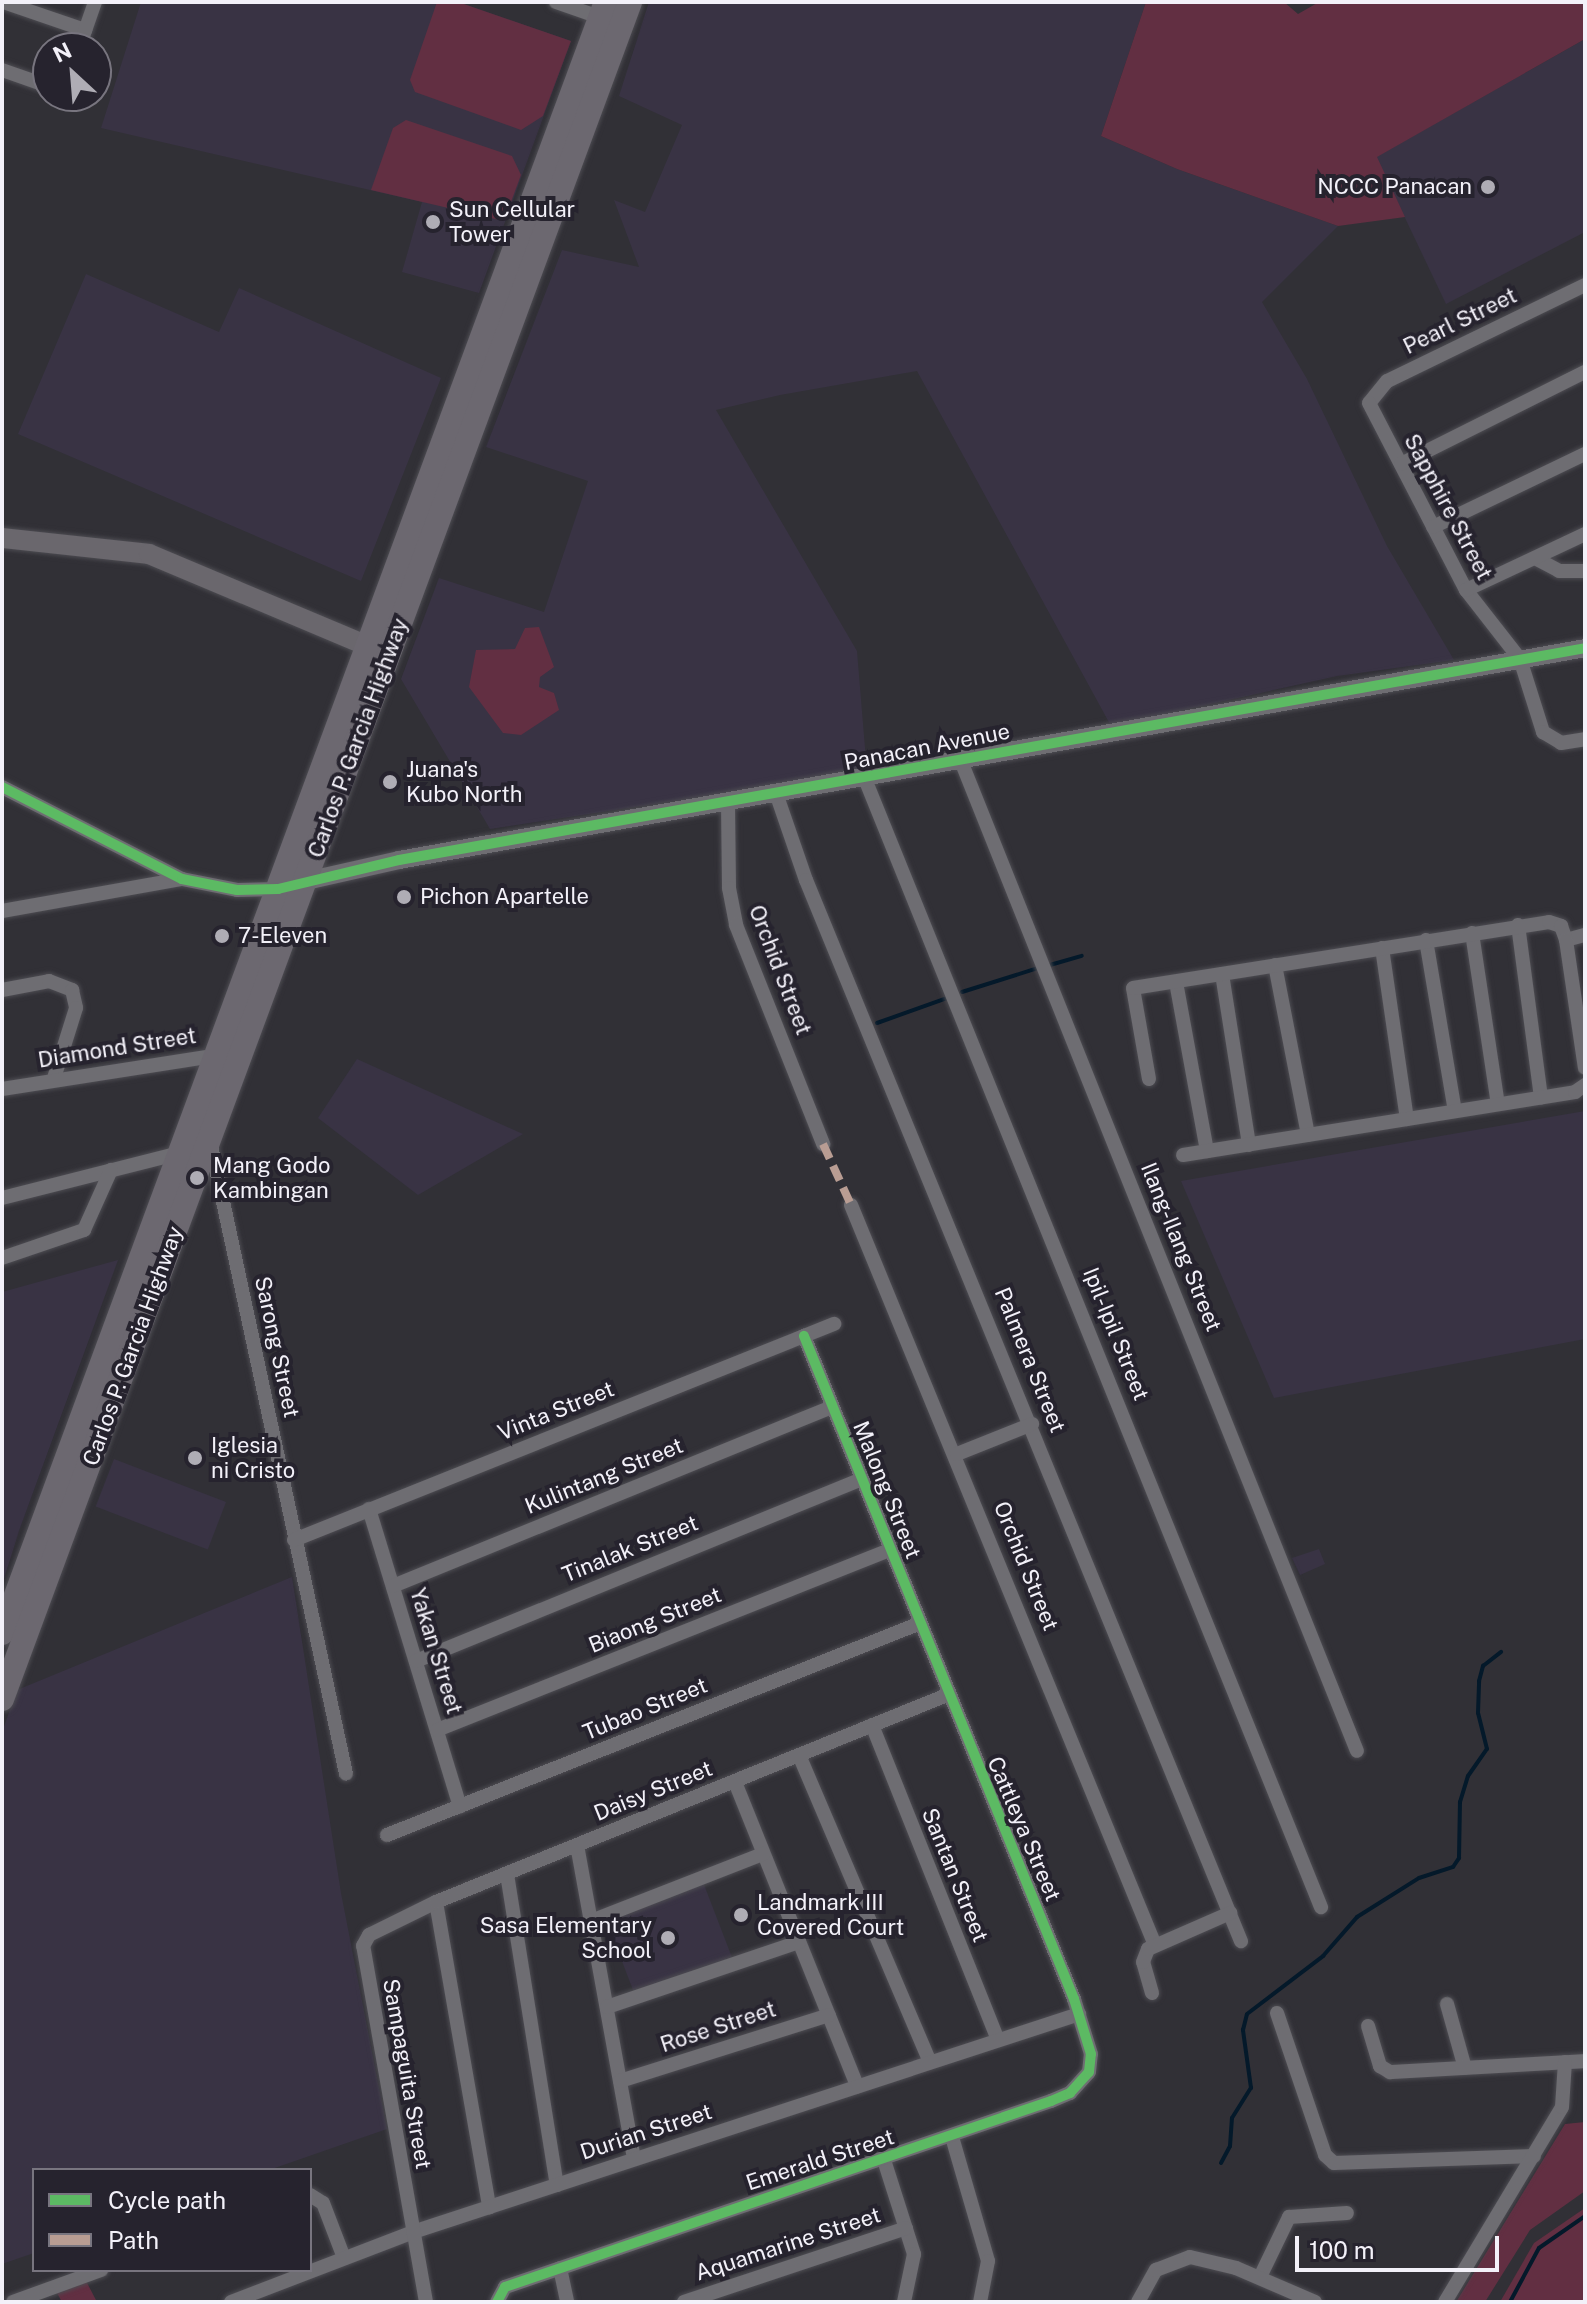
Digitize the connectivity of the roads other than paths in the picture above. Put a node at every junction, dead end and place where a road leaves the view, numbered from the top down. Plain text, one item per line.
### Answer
1 (3, 2) edge
2 (95, 2) edge
3 (557, 2) edge
4 (618, 9) edge
5 (85, 30) joint
6 (2, 70) edge
7 (32, 80) edge
8 (1585, 285) edge
9 (1585, 372) edge
10 (1372, 410) joint
11 (1585, 454) edge
12 (1401, 464) junction
13 (1433, 527) junction
14 (1585, 534) edge
15 (2, 538) edge
16 (420, 539) junction
17 (1535, 558) junction
18 (1585, 571) edge
19 (1466, 590) junction
20 (368, 646) junction
21 (1585, 648) edge
22 (1520, 659) junction
23 (1585, 739) edge
24 (961, 761) junction
25 (336, 765) junction
26 (865, 779) junction
27 (2, 787) edge
28 (777, 796) junction
29 (728, 804) junction
30 (182, 879) junction
31 (306, 880) junction
32 (278, 889) junction
33 (2, 911) edge
34 (1518, 925) junction
35 (1472, 933) junction
36 (1585, 935) edge
37 (1426, 940) junction
38 (1566, 940) junction
39 (1382, 948) junction
40 (1275, 965) junction
41 (1222, 974) junction
42 (1176, 982) junction
43 (2, 990) edge
44 (228, 1058) junction
45 (1585, 1068) edge
46 (54, 1078) junction
47 (1149, 1079) dead end
48 (1585, 1085) edge
49 (2, 1089) edge
50 (1541, 1097) junction
51 (1498, 1104) junction
52 (1455, 1111) junction
53 (1407, 1119) junction
54 (1308, 1135) junction
55 (193, 1141) junction
56 (823, 1144) dead end
57 (1249, 1145) junction
58 (1207, 1151) junction
59 (1183, 1155) dead end
60 (111, 1170) junction
61 (2, 1198) edge
62 (851, 1205) dead end
63 (2, 1258) edge
64 (834, 1324) dead end
65 (804, 1336) junction
66 (832, 1407) junction
67 (1032, 1424) junction
68 (957, 1454) junction
69 (861, 1479) junction
70 (369, 1509) junction
71 (294, 1540) junction
72 (889, 1550) junction
73 (393, 1586) junction
74 (918, 1624) junction
75 (2, 1633) edge
76 (932, 1659) joint
77 (416, 1661) junction
78 (947, 1695) junction
79 (2, 1699) edge
80 (872, 1725) junction
81 (437, 1730) junction
82 (1357, 1751) dead end
83 (799, 1755) junction
84 (346, 1774) dead end
85 (735, 1782) junction
86 (460, 1806) junction
87 (387, 1835) dead end
88 (577, 1845) junction
89 (763, 1854) junction
90 (507, 1874) junction
91 (436, 1902) junction
92 (1321, 1907) dead end
93 (1230, 1913) junction
94 (591, 1921) junction
95 (376, 1928) joint
96 (1241, 1941) dead end
97 (799, 1942) junction
98 (1155, 1945) junction
99 (1152, 1993) dead end
100 (1447, 2004) dead end
101 (607, 2007) junction
102 (1277, 2013) dead end
103 (1079, 2014) junction
104 (829, 2015) junction
105 (1368, 2026) dead end
106 (998, 2040) junction
107 (1585, 2061) edge
108 (930, 2062) junction
109 (1565, 2062) junction
110 (1465, 2068) junction
111 (620, 2081) junction
112 (857, 2086) junction
113 (952, 2137) junction
114 (1534, 2156) junction
115 (634, 2159) junction
116 (884, 2160) junction
117 (557, 2185) junction
118 (312, 2196) edge
119 (489, 2207) junction
120 (1347, 2213) dead end
121 (906, 2228) junction
122 (413, 2232) junction
123 (344, 2258) junction
124 (560, 2268) junction
125 (312, 2270) edge
126 (96, 2272) edge
127 (308, 2272) edge
128 (1260, 2277) junction
129 (498, 2298) edge
130 (13, 2302) edge
131 (231, 2302) edge
132 (426, 2302) edge
133 (567, 2302) edge
134 (684, 2302) edge
135 (904, 2302) edge
136 (980, 2302) edge
137 (1138, 2302) edge
138 (1315, 2302) edge
139 (1445, 2302) edge

1 - 5 street
2 - 5 street
3 - 4 street
4 - 16 highway, Carlos P. Garcia Highway
6 - 7 street
8 - 10 street, Pearl Street
9 - 12 street
10 - 12 street, Sapphire Street
11 - 13 street
12 - 13 street, Sapphire Street
13 - 19 street, Sapphire Street
14 - 17 street
15 - 20 main road
16 - 20 highway, Carlos P. Garcia Highway
16 - 25 highway, Carlos P. Garcia Highway
17 - 18 street
17 - 19 street
19 - 22 street, Sapphire Street
20 - 25 highway, Carlos P. Garcia Highway
21 - 22 street, Panacan Avenue
22 - 23 street, Sapphire Street
22 - 24 street, Panacan Avenue
24 - 26 street, Panacan Avenue
24 - 82 street, Ilang-Ilang Street
25 - 31 highway, Carlos P. Garcia Highway
25 - 32 highway, Carlos P. Garcia Highway
26 - 28 street, Panacan Avenue
26 - 92 street, Ipil-Ipil Street
27 - 30 street
28 - 29 street, Panacan Avenue
28 - 67 street, Palmera Street
29 - 31 street, Panacan Avenue
29 - 56 street, Orchid Street
30 - 32 street
30 - 33 street
31 - 32 street, Panacan Avenue
31 - 44 highway, Carlos P. Garcia Highway
32 - 44 highway, Carlos P. Garcia Highway
34 - 35 street
34 - 38 street
34 - 50 street
35 - 37 street
35 - 51 street
36 - 38 street
37 - 39 street
37 - 52 street
38 - 45 street
39 - 40 street
39 - 53 street
40 - 41 street
40 - 54 street
41 - 42 street
41 - 57 street
42 - 47 street
42 - 58 street
43 - 46 street
44 - 46 street, Diamond Street
44 - 55 highway, Carlos P. Garcia Highway
46 - 49 street, Diamond Street
48 - 50 street
50 - 51 street
51 - 52 street
52 - 53 street
53 - 54 street
54 - 57 street
55 - 60 street
55 - 71 street, Sarong Street
55 - 75 highway, Carlos P. Garcia Highway
55 - 79 highway, Carlos P. Garcia Highway
57 - 58 street
58 - 59 street
60 - 61 street
60 - 63 street
62 - 68 street, Orchid Street
64 - 65 street, Vinta Street
65 - 66 street, Malong Street
65 - 70 street, Vinta Street
66 - 69 street, Malong Street
66 - 73 street, Kulintang Street
67 - 68 street
67 - 93 street, Palmera Street
68 - 98 street, Orchid Street
69 - 72 street, Malong Street
69 - 77 street, Tinalak Street
70 - 71 street, Vinta Street
70 - 73 street, Yakan Street
71 - 84 street, Sarong Street
72 - 74 street, Malong Street
72 - 81 street, Biaong Street
73 - 77 street, Yakan Street
74 - 76 street, Malong Street
74 - 86 street, Tubao Street
76 - 78 street, Cattleya Street
77 - 81 street, Yakan Street
78 - 80 street, Daisy Street
78 - 103 street, Cattleya Street
80 - 83 street, Daisy Street
80 - 106 street, Santan Street
81 - 86 street, Yakan Street
83 - 85 street, Daisy Street
83 - 108 street
85 - 88 street, Daisy Street
85 - 89 street
86 - 87 street, Tubao Street
88 - 90 street, Daisy Street
88 - 94 street
89 - 94 street
89 - 97 street
90 - 91 street, Daisy Street
90 - 117 street
91 - 95 street, Daisy Street
91 - 119 street
93 - 96 street, Palmera Street
93 - 98 street
94 - 101 street
95 - 122 street, Sampaguita Street
97 - 101 street
97 - 104 street
98 - 99 street
100 - 110 street
101 - 111 street
102 - 114 street
103 - 106 street, Durian Street
103 - 113 street, Emerald Street
104 - 111 street, Rose Street
104 - 112 street
105 - 110 street
106 - 108 street, Durian Street
107 - 109 street
108 - 112 street, Durian Street
109 - 110 street
109 - 114 street
111 - 115 street
112 - 115 street, Durian Street
113 - 116 street, Emerald Street
113 - 136 street
114 - 139 street
115 - 117 street, Durian Street
116 - 121 street
116 - 124 street, Emerald Street
117 - 119 street, Durian Street
118 - 123 street
119 - 122 street, Durian Street
120 - 128 street
121 - 134 street, Aquamarine Street
121 - 135 street
122 - 123 street, Durian Street
122 - 132 street, Sampaguita Street
123 - 125 street, Durian Street
124 - 129 street, Emerald Street
124 - 133 street
126 - 130 street
127 - 131 street, Durian Street
128 - 137 street
128 - 138 street

